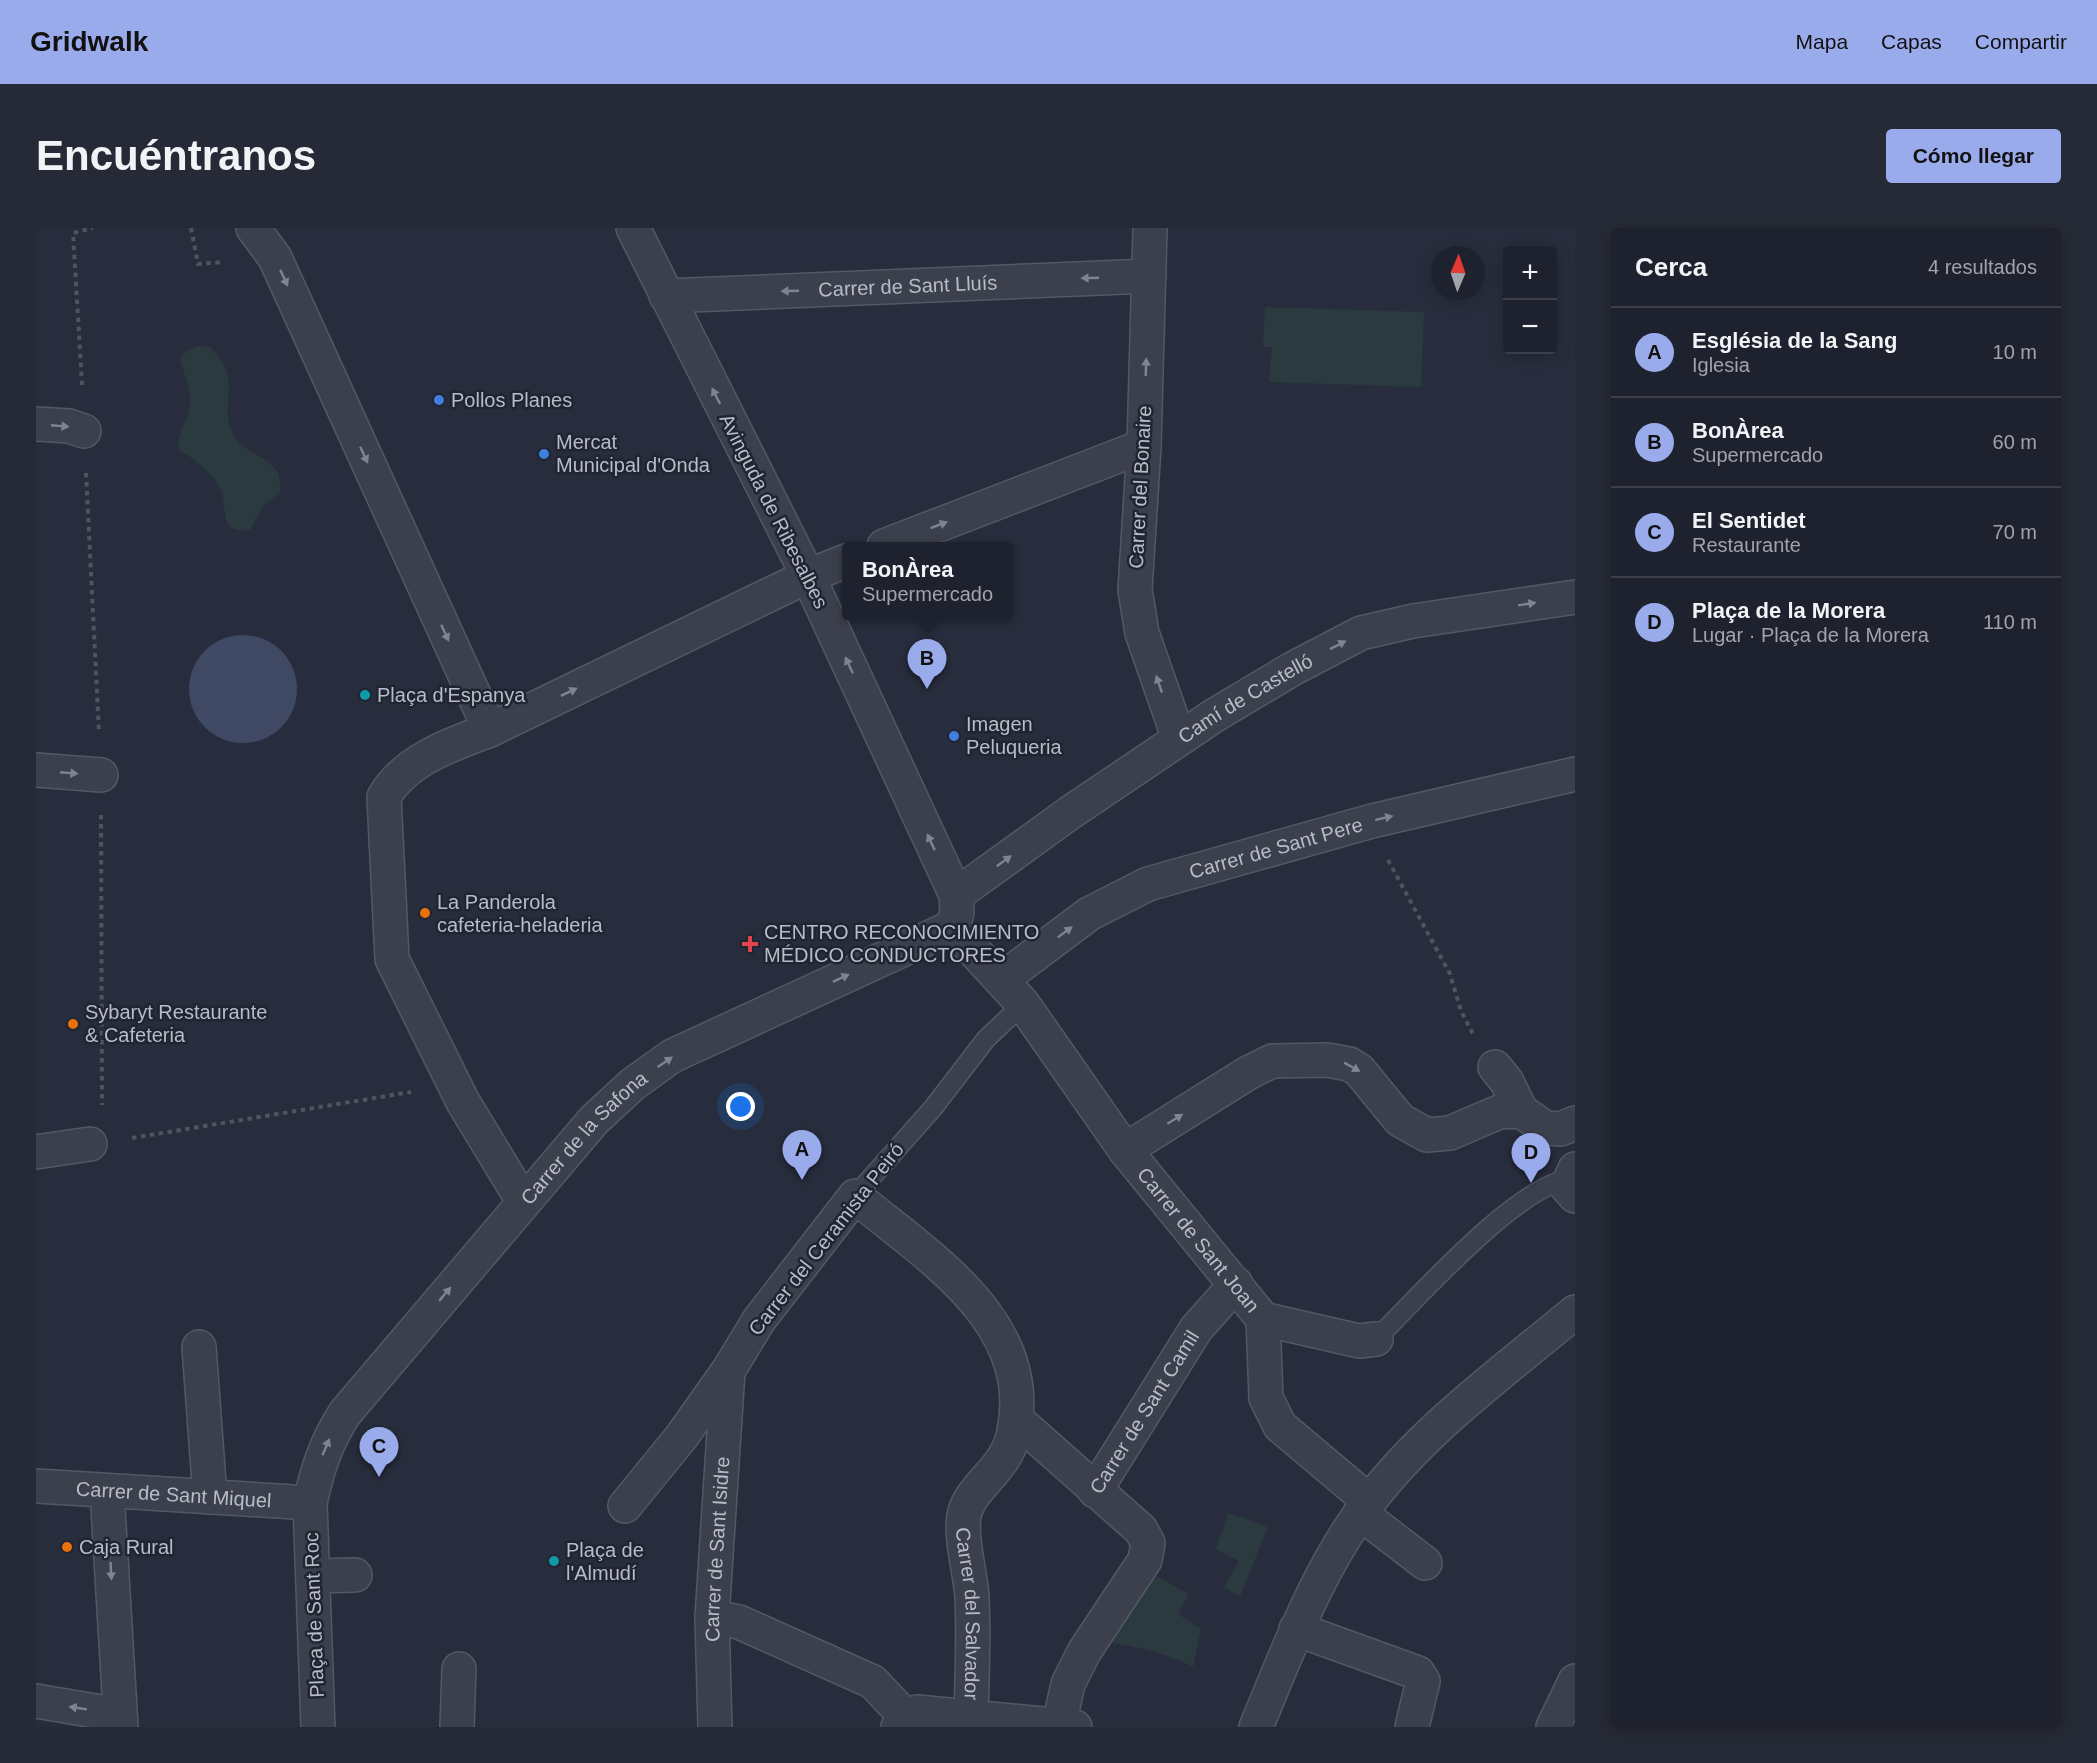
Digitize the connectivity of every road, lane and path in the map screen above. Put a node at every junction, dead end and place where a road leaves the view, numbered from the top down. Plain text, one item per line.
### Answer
1 (93, 228) edge
2 (191, 228) edge
3 (253, 228) edge
4 (633, 228) edge
5 (1150, 228) edge
6 (227, 262) dead end
7 (1149, 276) junction
8 (666, 296) junction
9 (36, 424) edge
10 (84, 431) junction
11 (1144, 446) junction
12 (894, 542) edge
13 (842, 563) edge
14 (808, 576) junction
15 (1575, 597) edge
16 (490, 730) junction
17 (1179, 739) junction
18 (36, 770) edge
19 (1575, 774) edge
20 (101, 775) junction
21 (1372, 821) junction
22 (956, 895) junction
23 (952, 927) junction
24 (1001, 980) junction
25 (1023, 1004) junction
26 (1496, 1067) joint
27 (454, 1084) junction
28 (1521, 1111) junction
29 (1575, 1123) edge
30 (96, 1143) junction
31 (1125, 1150) junction
32 (36, 1152) edge
33 (1573, 1181) edge
34 (855, 1196) junction
35 (523, 1201) junction
36 (1236, 1284) junction
37 (1575, 1312) edge
38 (1263, 1319) junction
39 (1376, 1339) joint
40 (199, 1347) dead end
41 (728, 1371) junction
42 (1016, 1419) junction
43 (36, 1486) edge
44 (107, 1491) junction
45 (1095, 1491) junction
46 (635, 1496) dead end
47 (210, 1497) junction
48 (310, 1503) junction
49 (1365, 1507) junction
50 (1425, 1563) dead end
51 (356, 1575) dead end
52 (313, 1576) junction
53 (712, 1617) junction
54 (1296, 1629) junction
55 (459, 1669) dead end
56 (1575, 1681) edge
57 (36, 1701) edge
58 (971, 1717) junction
59 (120, 1721) edge
60 (904, 1724) edge
61 (1067, 1726) edge
62 (318, 1727) edge
63 (457, 1727) edge
64 (715, 1727) edge
65 (1256, 1727) edge
66 (1412, 1727) edge
67 (1553, 1727) edge

1 - 10 path
2 - 6 path
3 -> 16 street
4 - 8 street, Avinguda de Ribesalbes
5 - 7 street, Carrer del Bonaire
7 -> 8 street, Carrer de Sant Lluís
11 -> 7 street, Carrer del Bonaire
14 -> 8 street, Avinguda de Ribesalbes
9 -> 10 street
10 - 20 path
12 -> 11 street
17 -> 11 street, Carrer del Bonaire
13 - 14 street
16 -> 14 street
22 -> 14 street, Avinguda de Ribesalbes
17 -> 15 street, Camí de Castelló
16 - 27 street
22 -> 17 street, Camí de Castelló
18 -> 20 street
21 -> 19 street, Carrer de Sant Pere
20 - 30 path
24 -> 21 street, Carrer de Sant Pere
21 - 26 path
22 - 23 street
23 - 24 street, Carrer de Sant Joan
35 -> 23 street, Carrer de la Safona
24 - 25 street, Carrer de Sant Joan
25 - 31 street, Carrer de Sant Joan
25 - 34 lane, Carrer del Ceramista Peiró
26 - 28 street
27 - 30 path
27 - 35 street
28 - 29 street
31 -> 28 street
30 - 32 street
31 - 36 street, Carrer de Sant Joan
33 - 39 lane, Carrer de Sant Joan
34 - 41 street, Carrer del Ceramista Peiró
34 - 42 street, Carrer del Salvador
48 -> 35 street, Carrer de la Safona
36 - 38 street, Carrer de Sant Joan
36 - 45 street, Carrer de Sant Camil
37 - 49 street
38 - 39 street, Carrer de Sant Joan
38 - 49 street
40 - 47 street
41 - 46 street, Carrer del Ceramista Peiró
41 - 53 street, Carrer de Sant Isidre
42 - 45 street
42 - 58 street, Carrer del Salvador
43 - 44 street, Carrer de Sant Miquel
44 - 47 street, Carrer de Sant Miquel
44 -> 59 street
45 - 61 street, Carrer de Sant Camil
47 - 48 street, Carrer de Sant Miquel
48 - 52 street, Plaça de Sant Roc
49 - 50 street
49 - 54 street
51 - 52 street
52 - 62 street, Plaça de Sant Roc
53 - 60 street
53 - 64 street, Carrer de Sant Isidre
54 - 65 street
54 - 66 street
55 - 63 street
56 - 67 street
59 -> 57 street
58 - 60 street
58 - 61 street

